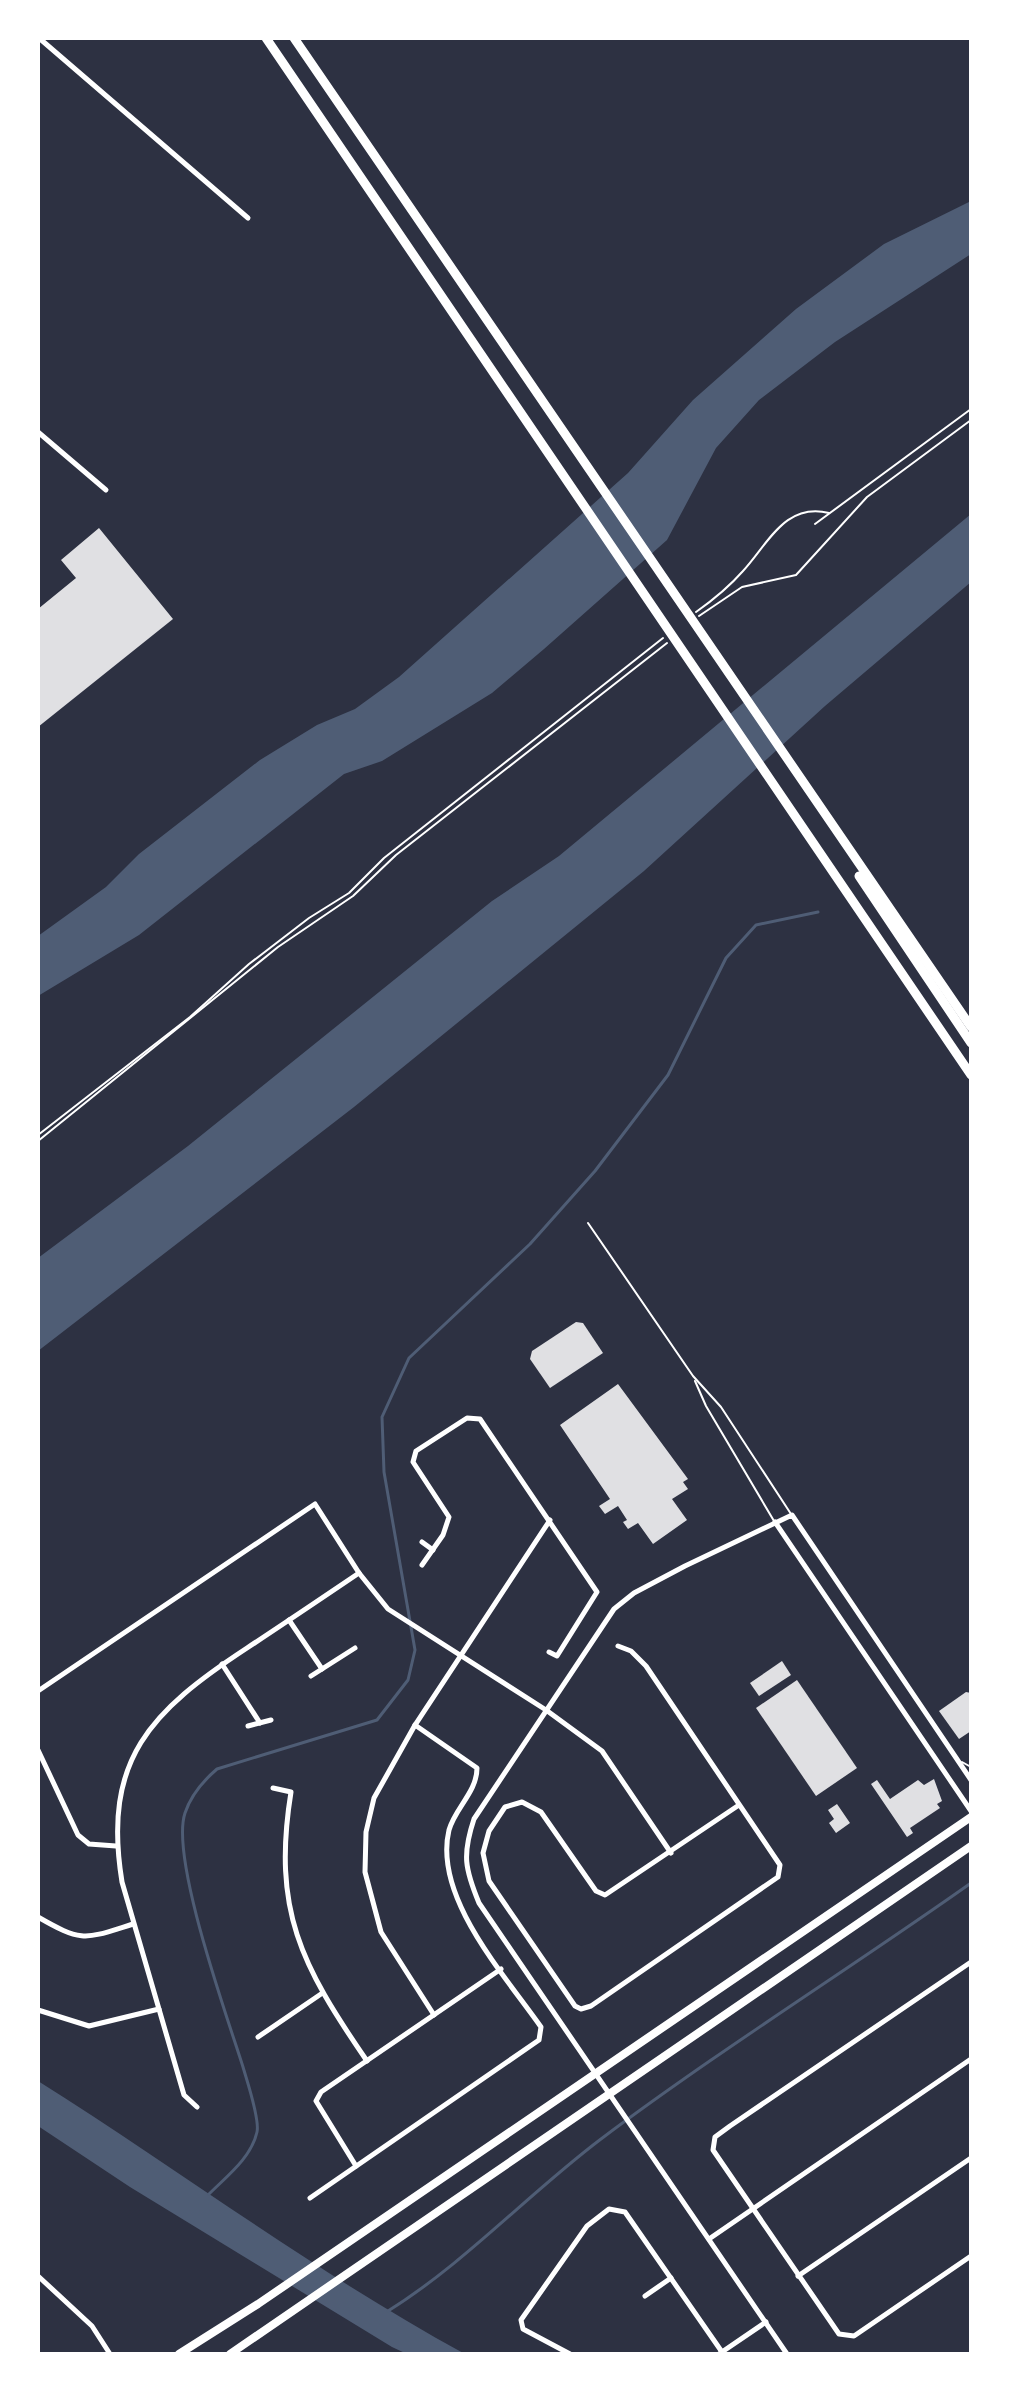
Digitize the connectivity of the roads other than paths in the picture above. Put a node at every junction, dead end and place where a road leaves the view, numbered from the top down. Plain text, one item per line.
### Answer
1 (39, 38) edge
2 (266, 38) edge
3 (294, 38) edge
4 (248, 218) dead end
5 (38, 432) edge
6 (106, 490) dead end
7 (841, 840) junction
8 (971, 1027) edge
9 (971, 1043) edge
10 (971, 1075) edge
11 (588, 1223) dead end
12 (693, 1376) junction
13 (792, 1515) junction
14 (550, 1520) junction
15 (775, 1522) junction
16 (422, 1542) dead end
17 (433, 1550) junction
18 (422, 1565) dead end
19 (359, 1573) junction
20 (289, 1620) junction
21 (618, 1646) dead end
22 (355, 1648) dead end
23 (549, 1652) dead end
24 (460, 1654) junction
25 (222, 1664) junction
26 (322, 1669) junction
27 (311, 1676) dead end
28 (38, 1691) edge
29 (546, 1710) junction
30 (271, 1720) dead end
31 (260, 1723) junction
32 (415, 1725) junction
33 (248, 1726) dead end
34 (38, 1750) edge
35 (958, 1759) junction
36 (971, 1767) edge
37 (971, 1780) edge
38 (273, 1788) dead end
39 (739, 1805) junction
40 (971, 1811) edge
41 (971, 1817) edge
42 (116, 1846) junction
43 (971, 1846) edge
44 (671, 1853) junction
45 (38, 1917) edge
46 (133, 1924) junction
47 (971, 1962) edge
48 (501, 1969) junction
49 (321, 1994) junction
50 (159, 2009) junction
51 (38, 2010) edge
52 (434, 2015) junction
53 (263, 2020) dead end
54 (269, 2029) junction
55 (258, 2037) dead end
56 (971, 2059) edge
57 (367, 2061) junction
58 (594, 2072) junction
59 (611, 2096) junction
60 (197, 2107) dead end
61 (971, 2158) edge
62 (356, 2166) junction
63 (310, 2198) dead end
64 (753, 2209) junction
65 (709, 2239) junction
66 (971, 2256) edge
67 (38, 2276) edge
68 (798, 2276) junction
69 (671, 2278) junction
70 (645, 2296) dead end
71 (766, 2322) junction
72 (720, 2353) edge
73 (110, 2354) edge
74 (179, 2354) edge
75 (230, 2354) edge
76 (570, 2354) edge
77 (787, 2354) edge

1 - 4 street
2 - 10 highway
3 - 7 highway
5 - 6 street
7 - 8 highway
7 - 9 highway
11 - 12 lane
12 - 13 lane
12 - 15 lane
13 - 15 street
13 - 35 street
14 - 17 street
14 - 23 street
14 - 24 street
15 - 29 street
15 - 40 street
16 - 17 street
17 - 18 street
19 - 20 street
19 - 24 street
19 - 28 street
20 - 25 street
20 - 26 street
21 - 39 street
22 - 26 street
24 - 29 street
24 - 32 street
25 - 31 street
25 - 42 street
26 - 27 street
29 - 44 street
29 - 58 street
30 - 31 street
31 - 33 street
32 - 48 street
32 - 52 street
34 - 42 street
35 - 36 lane
35 - 37 street
38 - 49 street
39 - 44 street
39 - 44 street
41 - 58 main road
42 - 46 street
43 - 59 main road
45 - 46 street
46 - 50 street
47 - 64 street
48 - 52 street
48 - 62 street
49 - 54 street
49 - 57 street
50 - 51 street
50 - 60 street
52 - 57 street
53 - 54 street
54 - 55 street
56 - 64 street
57 - 62 street
58 - 59 street
58 - 74 main road
59 - 65 street
59 - 75 main road
61 - 68 street
62 - 63 street
64 - 65 street
64 - 68 street
65 - 71 street
66 - 68 street
67 - 73 street
69 - 70 street
69 - 72 street
69 - 76 street
71 - 72 street
71 - 77 street

